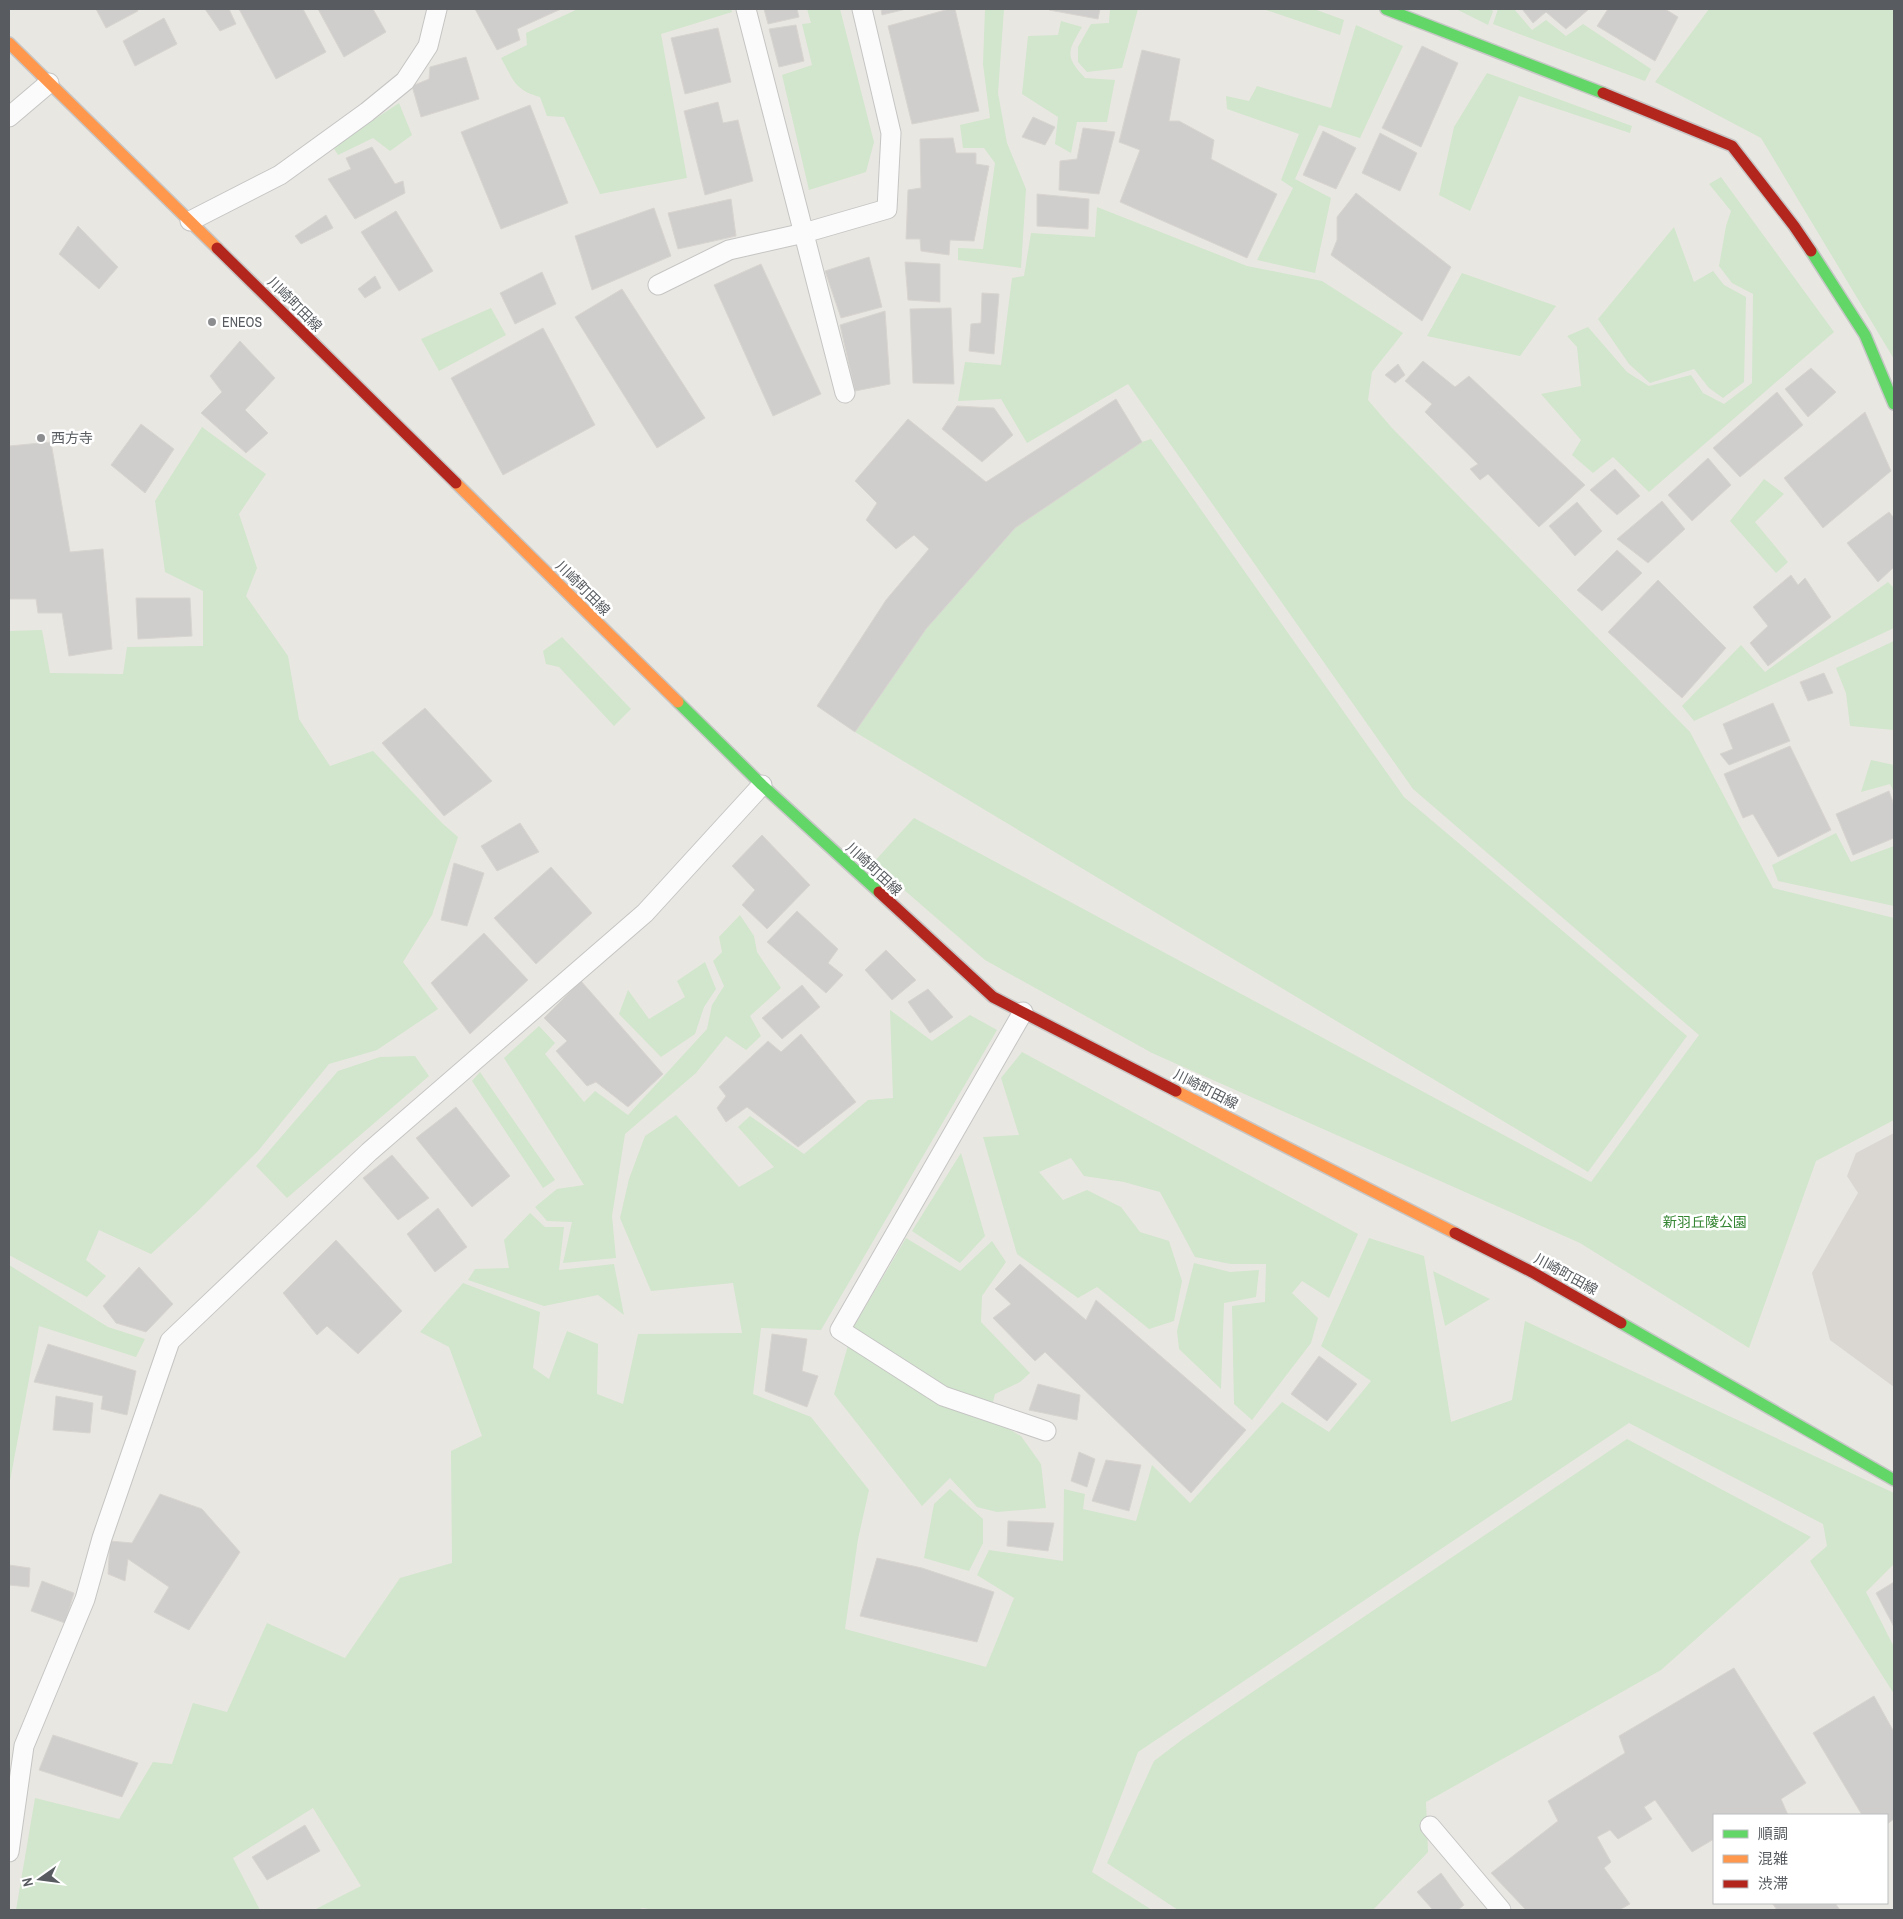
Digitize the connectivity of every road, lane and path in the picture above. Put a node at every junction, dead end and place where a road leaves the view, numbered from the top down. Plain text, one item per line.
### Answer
1 (437, 9) edge
2 (746, 9) edge
3 (862, 9) edge
4 (1386, 9) edge
5 (9, 43) edge
6 (49, 83) junction
7 (9, 117) edge
8 (190, 221) junction
9 (804, 233) junction
10 (658, 285) dead end
11 (845, 393) dead end
12 (1894, 404) edge
13 (762, 786) junction
14 (1023, 1012) junction
15 (1046, 1431) dead end
16 (1894, 1480) edge
17 (1430, 1826) dead end
18 (9, 1852) edge
19 (1501, 1910) edge

1 - 8 lane
2 - 9 lane
3 - 9 lane
4 - 12 main road
5 - 6 main road, 川崎町田線
6 - 7 lane
6 - 8 main road, 川崎町田線
8 - 13 main road, 川崎町田線
9 - 10 lane
9 - 11 lane
13 - 14 main road, 川崎町田線
13 - 18 lane
14 - 15 lane
14 - 16 main road, 川崎町田線
17 - 19 lane

